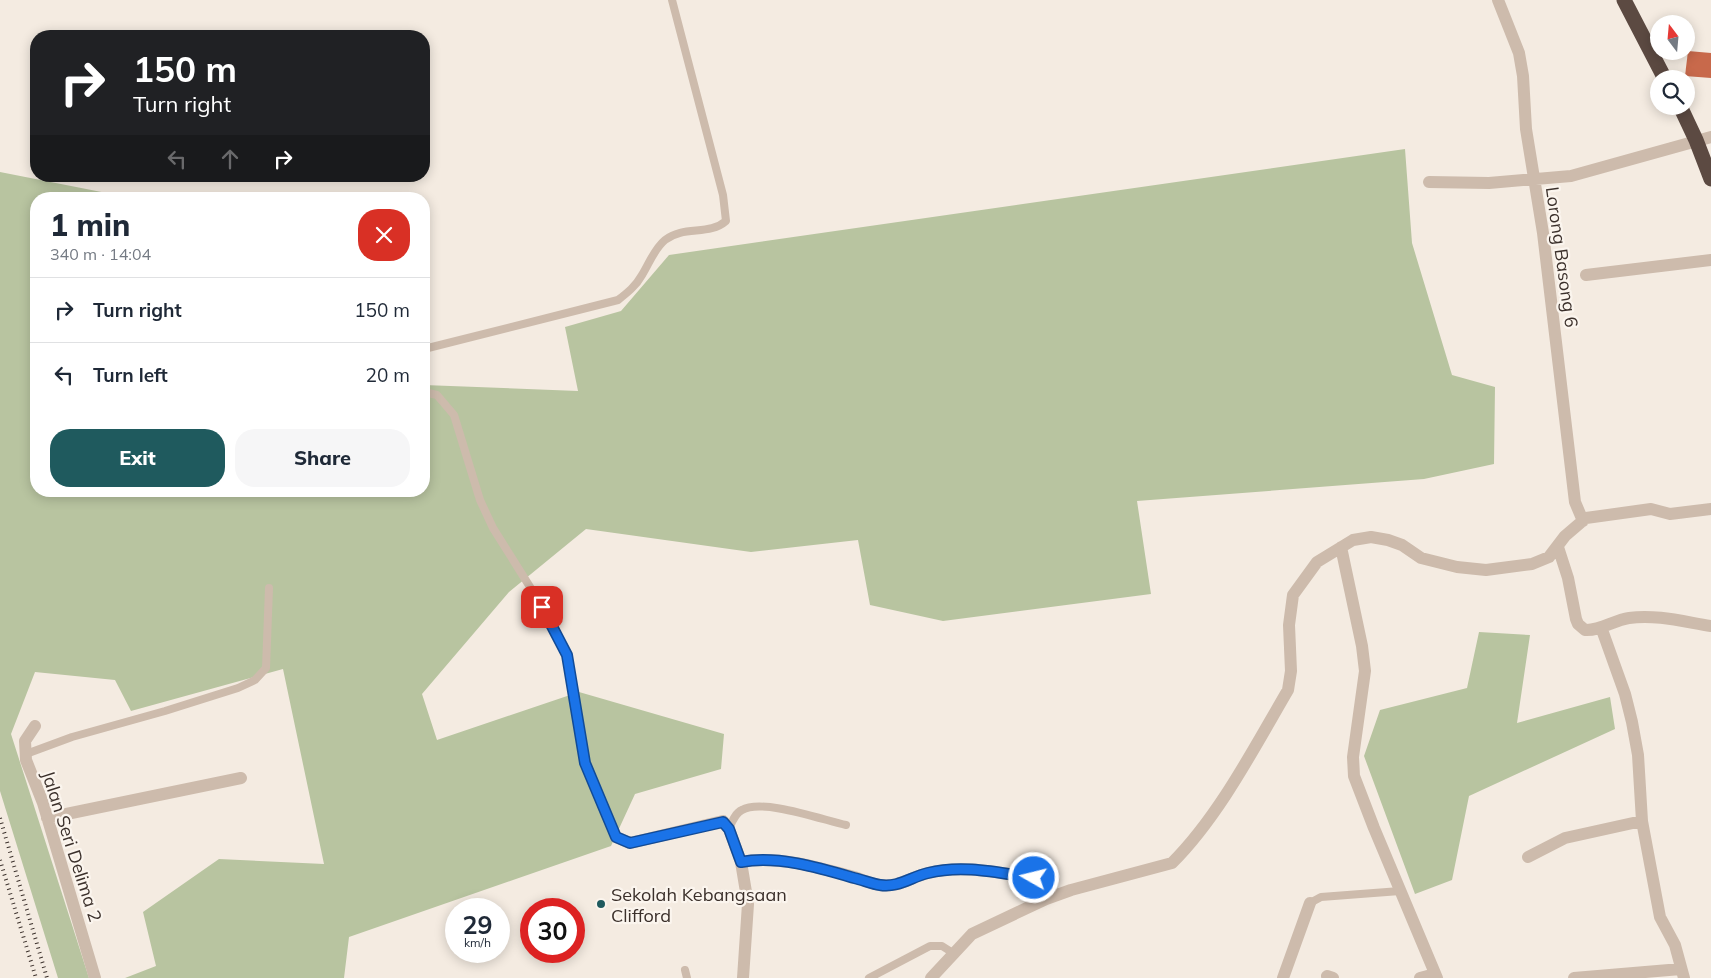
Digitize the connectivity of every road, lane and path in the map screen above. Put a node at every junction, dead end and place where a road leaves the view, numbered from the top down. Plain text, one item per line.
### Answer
1 (672, 0) edge
2 (1498, 0) edge
3 (1624, 0) edge
4 (1660, 70) edge
5 (1687, 115) edge
6 (1704, 138) edge
7 (1534, 179) junction
8 (1711, 179) edge
9 (1429, 182) dead end
10 (1711, 260) edge
11 (1586, 275) dead end
12 (430, 347) edge
13 (430, 394) edge
14 (1711, 509) edge
15 (1582, 521) junction
16 (1341, 547) junction
17 (1558, 547) junction
18 (269, 588) dead end
19 (1711, 626) edge
20 (1601, 627) junction
21 (35, 726) dead end
22 (26, 754) junction
23 (241, 778) dead end
24 (47, 818) junction
25 (1642, 821) junction
26 (846, 825) dead end
27 (729, 829) junction
28 (616, 837) joint
29 (1528, 857) dead end
30 (741, 862) junction
31 (1400, 891) junction
32 (1046, 899) junction
33 (1310, 903) joint
34 (953, 953) junction
35 (1683, 973) edge
36 (1436, 976) edge
37 (95, 978) edge
38 (743, 978) edge
39 (869, 978) edge
40 (931, 978) edge
41 (1283, 978) edge
42 (1420, 978) edge
43 (1574, 978) edge

1 - 12 lane
2 - 7 street, Lorong Basong 6
3 - 4 highway
5 - 6 highway
6 - 7 street
6 - 8 highway
7 - 9 street
7 - 15 street, Lorong Basong 6
10 - 11 street
13 - 28 lane
14 - 15 street
15 - 17 street
16 - 17 street
16 - 31 street
16 - 32 street
17 - 20 street
18 - 22 lane
19 - 20 street
20 - 25 street
21 - 22 street, Jalan Seri Delima 2
22 - 24 street, Jalan Seri Delima 2
23 - 24 street
24 - 37 street, Jalan Seri Delima 2
25 - 29 street
25 - 35 street
26 - 27 lane
27 - 28 street
27 - 30 street
30 - 32 street
30 - 38 street
31 - 33 lane
31 - 36 street
32 - 34 street
33 - 41 street
34 - 39 lane
34 - 40 street
35 - 43 street
36 - 42 street

